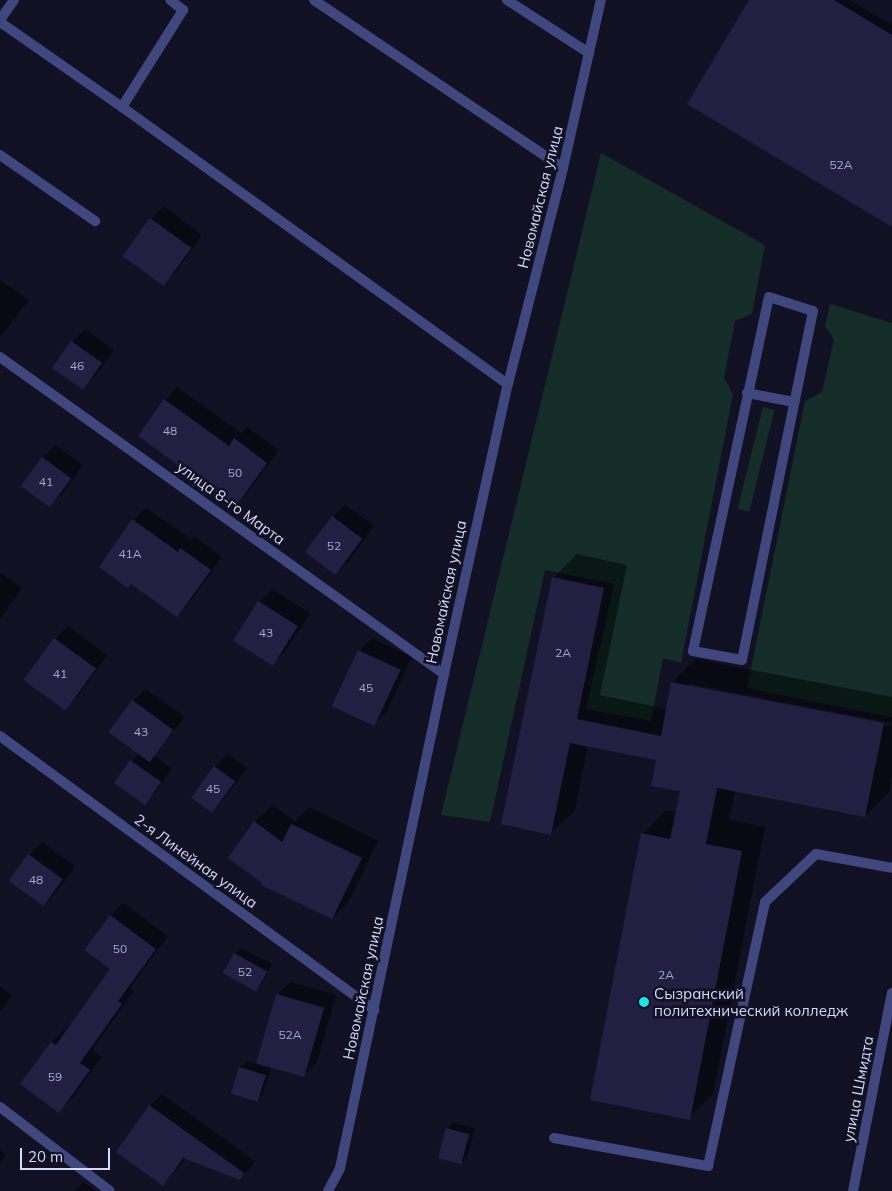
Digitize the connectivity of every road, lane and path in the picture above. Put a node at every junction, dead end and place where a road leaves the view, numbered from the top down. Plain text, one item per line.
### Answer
1 (14, 0) edge
2 (170, 0) edge
3 (314, 0) edge
4 (507, 0) edge
5 (601, 0) edge
6 (0, 21) edge
7 (589, 53) junction
8 (122, 106) junction
9 (0, 155) edge
10 (564, 168) junction
11 (95, 221) dead end
12 (0, 357) edge
13 (508, 384) junction
14 (747, 393) junction
15 (794, 402) junction
16 (444, 674) junction
17 (0, 736) edge
18 (892, 868) edge
19 (892, 993) edge
20 (891, 1007) edge
21 (375, 1010) junction
22 (0, 1108) edge
23 (554, 1138) dead end
24 (110, 1191) edge
25 (328, 1191) edge
26 (853, 1191) edge

1 - 6 street
2 - 8 street
3 - 10 street
4 - 7 street
5 - 7 street, Новомайская улица
6 - 8 street
7 - 10 street, Новомайская улица
8 - 13 street
9 - 11 street
10 - 13 street, Новомайская улица
12 - 16 street, улица 8-го Марта
13 - 16 street, Новомайская улица
14 - 15 street
14 - 15 street
14 - 15 street
16 - 21 street, Новомайская улица
17 - 21 street, 2-я Линейная улица
18 - 23 street
19 - 20 street, улица Шмидта
20 - 26 street, улица Шмидта
21 - 25 street, Новомайская улица
22 - 24 street

